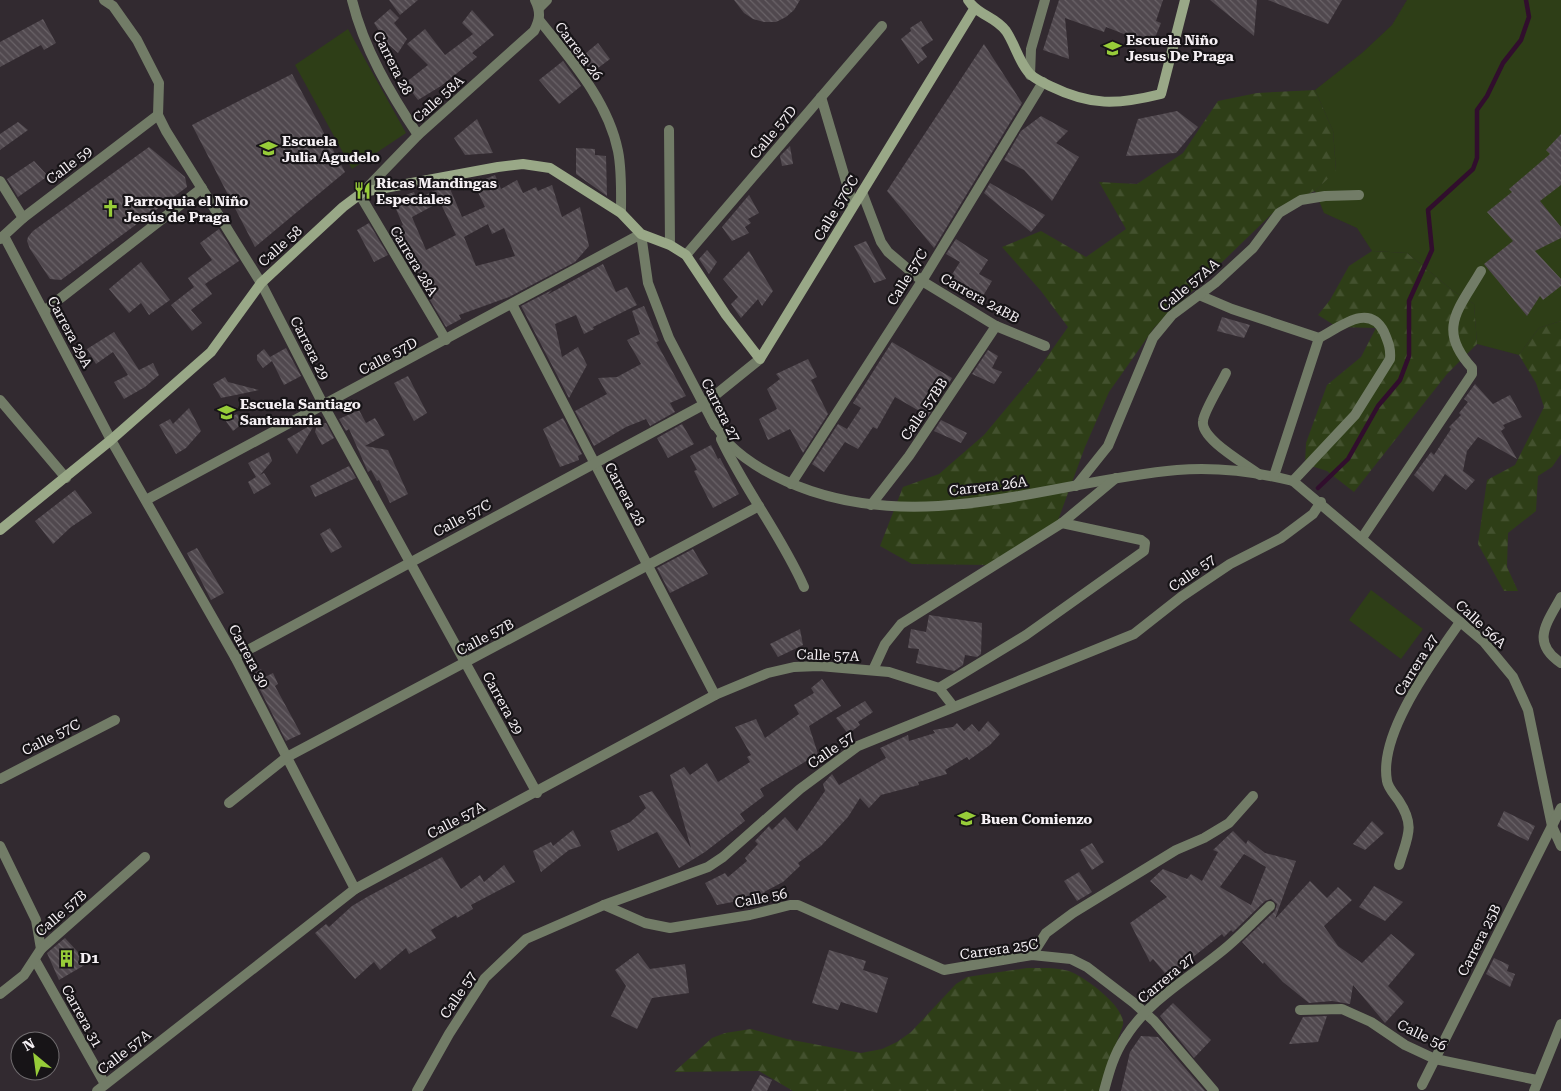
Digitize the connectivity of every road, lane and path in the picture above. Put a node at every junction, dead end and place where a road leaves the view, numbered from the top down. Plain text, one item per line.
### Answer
1 (104, 0) edge
2 (352, 0) edge
3 (547, 0) edge
4 (1045, 0) edge
5 (1185, 0) edge
6 (537, 4) edge
7 (971, 5) edge
8 (540, 20) junction
9 (882, 26) dead end
10 (534, 31) joint
11 (1030, 75) junction
12 (1043, 82) junction
13 (820, 97) junction
14 (158, 115) junction
15 (669, 130) dead end
16 (418, 134) junction
17 (0, 181) edge
18 (202, 188) junction
19 (862, 192) junction
20 (362, 193) junction
21 (1359, 195) dead end
22 (853, 205) junction
23 (621, 213) junction
24 (23, 218) junction
25 (641, 234) junction
26 (2, 238) edge
27 (670, 245) junction
28 (686, 255) junction
29 (1481, 271) dead end
30 (922, 281) junction
31 (261, 283) junction
32 (1199, 295) junction
33 (512, 304) junction
34 (44, 311) junction
35 (996, 326) junction
36 (1319, 338) junction
37 (446, 340) junction
38 (1045, 346) dead end
39 (760, 359) junction
40 (1226, 373) dead end
41 (0, 400) edge
42 (703, 405) junction
43 (324, 406) junction
44 (712, 420) junction
45 (111, 440) junction
46 (594, 464) junction
47 (1261, 476) junction
48 (1274, 476) junction
49 (66, 478) junction
50 (1117, 478) junction
51 (1293, 481) junction
52 (791, 484) junction
53 (1076, 486) junction
54 (146, 500) junction
55 (1321, 502) junction
56 (760, 506) junction
57 (871, 506) junction
58 (1062, 523) junction
59 (0, 530) edge
60 (1362, 538) junction
61 (410, 562) junction
62 (647, 565) junction
63 (804, 587) dead end
64 (1561, 597) edge
65 (1460, 622) junction
66 (234, 657) junction
67 (1561, 663) edge
68 (465, 664) junction
69 (873, 670) junction
70 (939, 688) junction
71 (716, 695) junction
72 (953, 706) junction
73 (115, 720) dead end
74 (287, 758) junction
75 (0, 779) edge
76 (537, 793) junction
77 (1253, 796) dead end
78 (229, 803) dead end
79 (1561, 808) edge
80 (1552, 826) junction
81 (0, 846) edge
82 (1561, 846) edge
83 (145, 857) dead end
84 (1399, 865) dead end
85 (354, 889) junction
86 (604, 905) junction
87 (1270, 906) dead end
88 (41, 949) junction
89 (1032, 955) junction
90 (35, 960) junction
91 (944, 970) joint
92 (0, 994) edge
93 (1300, 1010) dead end
94 (1144, 1013) junction
95 (1561, 1024) edge
96 (1435, 1059) junction
97 (1537, 1080) junction
98 (1422, 1085) dead end
99 (101, 1088) edge
100 (417, 1091) edge
101 (1104, 1091) edge
102 (1214, 1091) edge
103 (1534, 1091) edge

1 - 14 street
2 - 16 street, Carrera 28
3 - 6 street
4 - 11 street
5 - 12 street
6 - 8 street, Carrera 26
7 - 11 street
7 - 19 street, Calle 57CC
8 - 10 street, Carrera 26
8 - 23 street, Carrera 26
9 - 13 street, Calle 57D
10 - 16 street, Calle 58A
11 - 12 street
12 - 30 street, Calle 57C
13 - 22 street
13 - 28 street, Calle 57D
14 - 18 street, Carrera 29
14 - 24 street, Calle 59
15 - 27 street
16 - 20 street, Calle 58A
17 - 24 street
18 - 31 street, Carrera 29
18 - 34 street
19 - 22 street, Calle 57CC
19 - 30 street, Carrera 24BB
20 - 23 street
20 - 31 street, Calle 58
20 - 37 street, Carrera 28A
21 - 32 street, Calle 57AA
22 - 39 street, Calle 57CC
23 - 25 street
24 - 26 street, Calle 59
25 - 27 street
25 - 33 street, Calle 57D
25 - 42 street, Carrera 27
26 - 34 street, Carrera 29A
27 - 28 street
28 - 39 street
29 - 60 street
30 - 35 street, Carrera 24BB
30 - 52 street, Calle 57C
31 - 43 street, Carrera 29
31 - 45 street, Calle 58
32 - 36 street
32 - 53 street, Calle 57AA
33 - 37 street, Calle 57D
33 - 46 street, Carrera 28
34 - 45 street, Carrera 29A
35 - 38 street, Carrera 24BB
35 - 57 street, Calle 57BB
36 - 48 street
36 - 51 street
37 - 43 street, Calle 57D
39 - 42 street, Calle 57CC
40 - 47 street
41 - 49 street
42 - 44 street, Carrera 27
42 - 46 street, Calle 57C
43 - 54 street, Calle 57D
43 - 61 street, Carrera 29
44 - 52 street, Carrera 26A
44 - 56 street, Carrera 27
45 - 49 street, Calle 58
45 - 54 street, Carrera 30
46 - 61 street, Calle 57C
46 - 62 street, Carrera 28
47 - 48 street, Carrera 26A
47 - 50 street, Carrera 26A
48 - 51 street, Carrera 26A
49 - 59 street, Calle 58
50 - 53 street, Carrera 26A
50 - 58 street, Calle 57A
51 - 55 street, Carrera 26A
52 - 57 street, Carrera 26A
53 - 57 street, Carrera 26A
54 - 66 street, Carrera 30
55 - 60 street, Calle 56A
55 - 72 street, Calle 57
56 - 62 street, Calle 57B
56 - 63 street, Carrera 27
58 - 69 street, Calle 57A
58 - 70 street
60 - 65 street, Calle 56A
61 - 66 street, Calle 57C
61 - 68 street, Carrera 29
62 - 68 street, Calle 57B
62 - 71 street, Carrera 28
64 - 67 street
65 - 80 street, Calle 56A
65 - 84 street, Carrera 27
66 - 74 street, Carrera 30
68 - 74 street, Calle 57B
68 - 76 street, Carrera 29
69 - 70 street, Calle 57A
69 - 71 street, Calle 57A
70 - 72 street
71 - 76 street, Calle 57A
72 - 86 street, Calle 57
73 - 75 street, Calle 57C
74 - 78 street, Calle 57B
74 - 85 street, Carrera 30
76 - 85 street, Calle 57A
77 - 89 street
79 - 80 street, Carrera 25B
80 - 82 street, Calle 56A
80 - 96 street, Carrera 25B
81 - 88 street
83 - 88 street, Calle 57B
85 - 99 street, Calle 57A
86 - 91 street, Calle 56
86 - 100 street, Calle 57
87 - 94 street, Carrera 27
88 - 90 street, Calle 57B
89 - 91 street, Carrera 25C
89 - 94 street, Carrera 25C
90 - 92 street, Calle 57B
90 - 99 street, Carrera 31
93 - 96 street, Calle 56
94 - 101 street, Carrera 27
94 - 102 street, Carrera 25C
95 - 97 street
96 - 97 street, Calle 56
96 - 98 street, Carrera 25B
97 - 103 street

